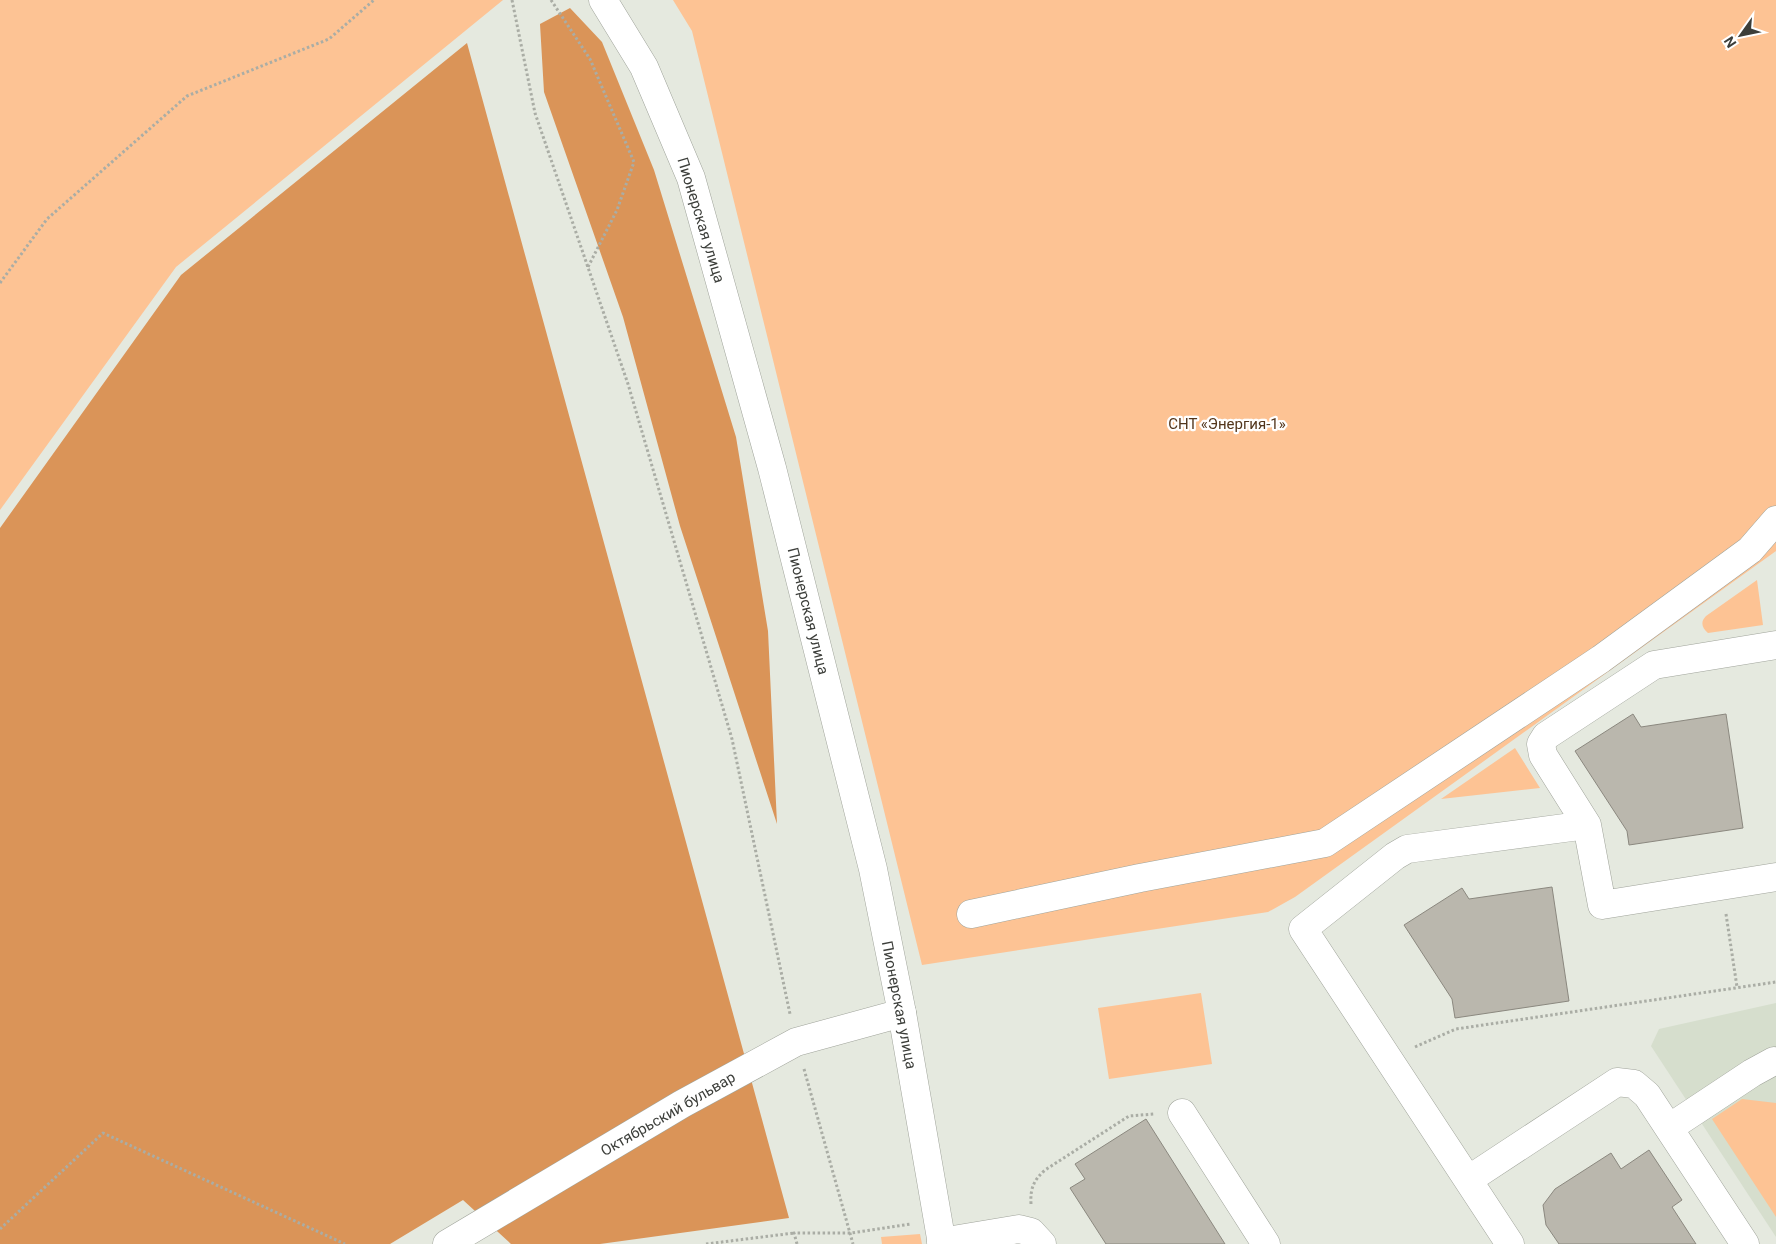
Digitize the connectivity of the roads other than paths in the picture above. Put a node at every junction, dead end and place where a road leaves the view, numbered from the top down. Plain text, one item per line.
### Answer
1 (603, 0) edge
2 (1776, 520) edge
3 (1776, 645) edge
4 (1587, 825) junction
5 (1776, 877) edge
6 (970, 914) dead end
7 (902, 1013) junction
8 (1775, 1062) edge
9 (1182, 1112) road end
10 (1669, 1128) junction
11 (1468, 1180) junction
12 (1036, 1238) edge
13 (942, 1243) edge
14 (448, 1244) edge
15 (1266, 1244) edge
16 (1510, 1244) edge
17 (1745, 1244) edge

1 - 7 main road, Пионерская улица
2 - 6 main road
3 - 4 main road
4 - 5 main road
4 - 11 main road
7 - 13 main road, Пионерская улица
7 - 14 main road, Октябрьский бульвар
8 - 10 main road
9 - 15 main road
10 - 11 main road
10 - 17 main road
11 - 16 main road
12 - 13 main road

